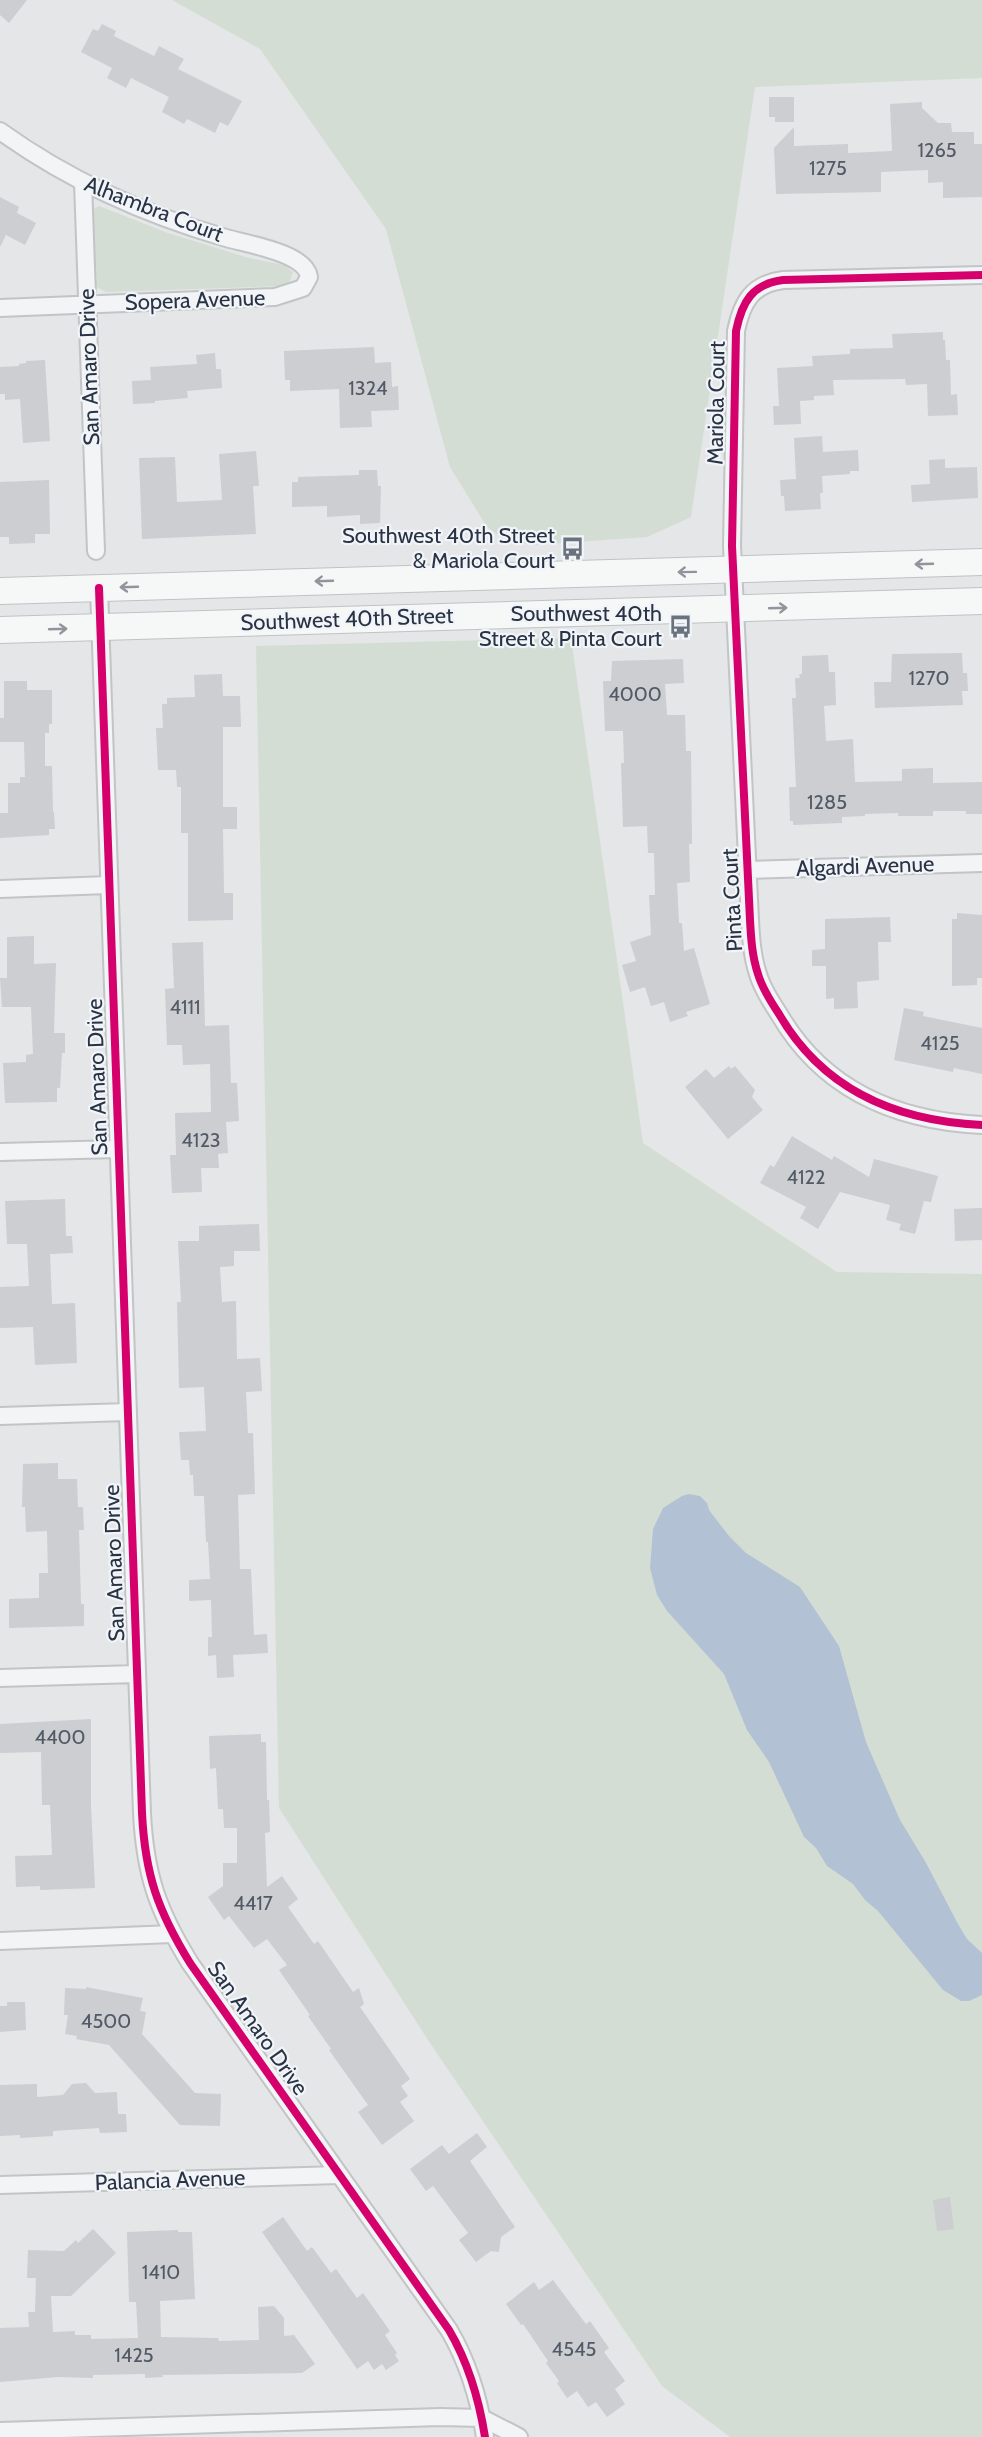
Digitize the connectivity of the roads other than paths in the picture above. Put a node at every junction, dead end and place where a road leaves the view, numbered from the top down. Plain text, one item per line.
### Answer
1 (0, 131) edge
2 (83, 182) junction
3 (982, 275) edge
4 (309, 277) joint
5 (87, 305) junction
6 (0, 308) edge
7 (96, 551) dead end
8 (982, 562) edge
9 (733, 571) junction
10 (99, 588) junction
11 (0, 591) edge
12 (982, 601) edge
13 (735, 609) junction
14 (100, 627) junction
15 (0, 630) edge
16 (982, 863) edge
17 (748, 870) junction
18 (108, 885) junction
19 (0, 889) edge
20 (982, 1125) edge
21 (118, 1149) junction
22 (0, 1152) edge
23 (127, 1412) junction
24 (0, 1416) edge
25 (136, 1674) junction
26 (0, 1678) edge
27 (172, 1934) junction
28 (0, 1941) edge
29 (339, 2175) junction
30 (0, 2186) edge
31 (482, 2418) junction
32 (0, 2431) edge
33 (485, 2437) edge
34 (519, 2437) edge

1 - 2 street, Alhambra Court
2 - 4 street, Alhambra Court
2 - 5 street, San Amaro Drive
3 - 9 street, Mariola Court
4 - 5 street, Sopera Avenue
5 - 6 street, Sopera Avenue
5 - 7 street, San Amaro Drive
8 -> 9 main road, Southwest 40th Street
9 -> 10 main road, Southwest 40th Street
9 - 13 street, Pinta Court
10 - 11 main road, Southwest 40th Street
10 - 14 street, San Amaro Drive
13 -> 12 main road, Southwest 40th Street
13 - 14 main road, Southwest 40th Street
13 - 17 street, Pinta Court
15 -> 14 main road, Southwest 40th Street
14 - 18 street, San Amaro Drive
16 - 17 street, Algardi Avenue
17 - 20 street, Pinta Court
18 - 19 street
18 - 21 street, San Amaro Drive
21 - 22 street
21 - 23 street, San Amaro Drive
23 - 24 street
23 - 25 street, San Amaro Drive
25 - 26 street
25 - 27 street, San Amaro Drive
27 - 28 street
27 - 29 street, San Amaro Drive
29 - 30 street, Palancia Avenue
29 - 31 street, San Amaro Drive
31 - 32 street
31 - 33 street, San Amaro Drive
31 - 34 street

